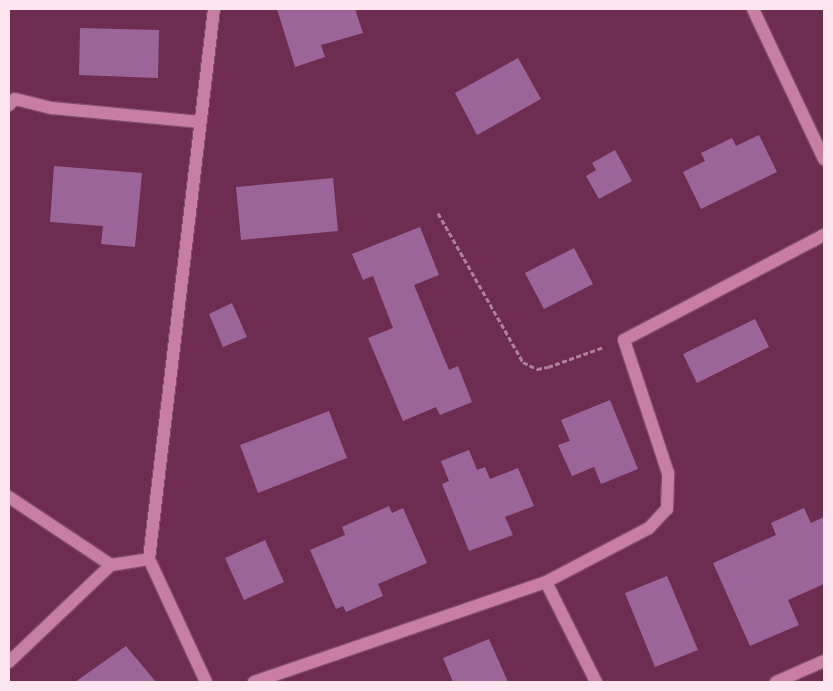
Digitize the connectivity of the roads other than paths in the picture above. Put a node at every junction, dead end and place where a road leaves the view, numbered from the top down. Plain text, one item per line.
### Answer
1 (214, 9) edge
2 (752, 9) edge
3 (11, 98) edge
4 (200, 122) junction
5 (824, 159) edge
6 (824, 235) edge
7 (9, 497) edge
8 (149, 558) junction
9 (111, 565) junction
10 (546, 582) junction
11 (824, 661) edge
12 (9, 662) edge
13 (206, 682) edge
14 (254, 682) edge
15 (596, 682) edge
16 (776, 682) edge

1 - 4 street
2 - 5 street
3 - 4 street
4 - 8 street
6 - 10 street
7 - 9 street
8 - 9 street
8 - 13 street
9 - 12 street
10 - 14 street
10 - 15 street
11 - 16 street

